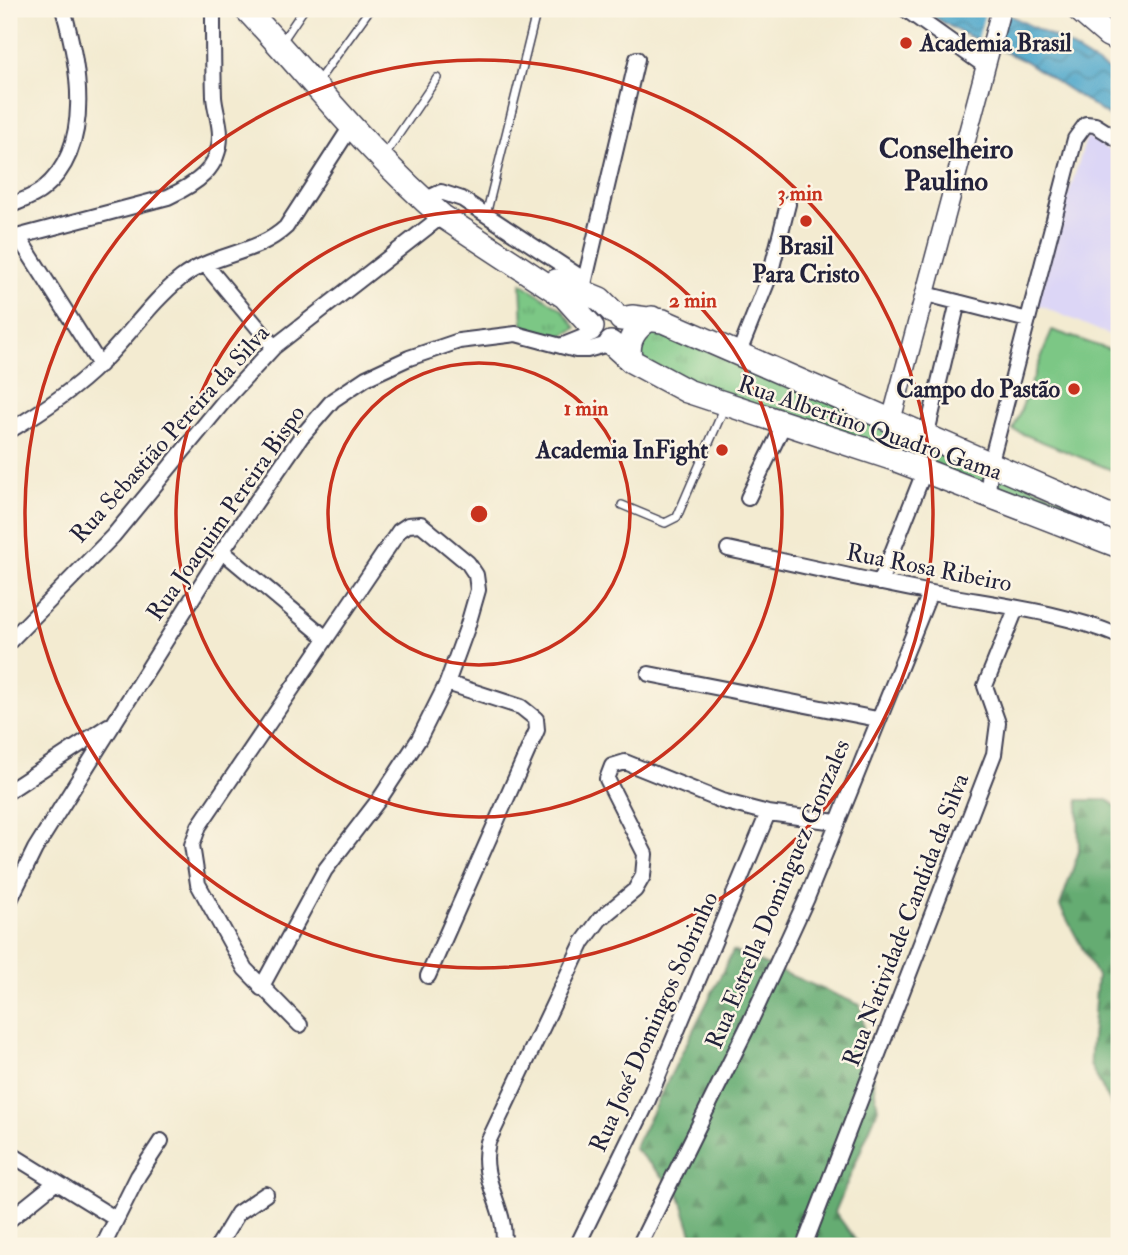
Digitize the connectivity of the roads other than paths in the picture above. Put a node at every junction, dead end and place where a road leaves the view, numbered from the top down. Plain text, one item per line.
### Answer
1 (63, 9) edge
2 (213, 9) edge
3 (246, 9) edge
4 (304, 9) edge
5 (370, 9) edge
6 (537, 9) edge
7 (905, 9) edge
8 (1001, 9) edge
9 (1078, 9) edge
10 (1097, 9) edge
11 (270, 29) edge
12 (1119, 32) edge
13 (1119, 40) edge
14 (637, 59) dead end
15 (987, 59) junction
16 (437, 78) dead end
17 (313, 87) junction
18 (350, 128) junction
19 (1119, 140) edge
20 (382, 159) junction
21 (424, 201) junction
22 (788, 204) dead end
23 (9, 206) edge
24 (442, 216) junction
25 (486, 216) junction
26 (14, 239) edge
27 (205, 264) junction
28 (527, 270) junction
29 (584, 286) junction
30 (926, 294) junction
31 (958, 302) junction
32 (617, 316) junction
33 (652, 318) junction
34 (1028, 320) junction
35 (601, 337) junction
36 (274, 347) junction
37 (738, 355) junction
38 (631, 361) junction
39 (100, 365) junction
40 (725, 406) junction
41 (891, 421) junction
42 (784, 424) junction
43 (9, 431) edge
44 (926, 437) junction
45 (990, 465) junction
46 (924, 471) junction
47 (988, 497) junction
48 (748, 498) dead end
49 (622, 505) dead end
50 (1119, 520) edge
51 (1119, 547) edge
52 (728, 549) dead end
53 (222, 551) junction
54 (880, 583) junction
55 (930, 593) junction
56 (1016, 608) junction
57 (1119, 636) edge
58 (326, 638) junction
59 (9, 642) edge
60 (649, 674) dead end
61 (447, 683) junction
62 (877, 719) junction
63 (114, 721) junction
64 (9, 791) edge
65 (768, 813) junction
66 (836, 822) junction
67 (9, 902) edge
68 (428, 976) dead end
69 (261, 988) junction
70 (300, 1025) dead end
71 (161, 1141) dead end
72 (9, 1153) edge
73 (55, 1183) junction
74 (266, 1194) dead end
75 (116, 1219) junction
76 (9, 1220) edge
77 (103, 1246) edge
78 (218, 1246) edge
79 (503, 1246) edge
80 (577, 1246) edge
81 (639, 1246) edge
82 (804, 1246) edge

1 - 23 street
2 - 26 street
3 - 11 main road
4 - 11 lane
5 - 17 lane
6 - 25 lane
7 - 15 street
8 - 15 street
9 - 13 main road
10 - 12 main road
11 - 17 main road
14 - 29 street
15 - 30 street
16 - 20 lane
17 - 18 main road
18 - 20 main road
18 - 27 street
19 - 34 street
20 - 21 main road
21 - 24 main road
21 - 25 street
22 - 37 street
24 - 28 main road
24 - 36 street, Rua Sebastião Pereira da Silva
25 - 29 street
26 - 39 street
27 - 36 street
27 - 39 street
28 - 29 main road
28 - 35 main road, Rua Albertino Quadro Gama
29 - 32 main road
30 - 31 street
30 - 41 street
31 - 34 street
31 - 44 street
32 - 33 main road, Rua Albertino Quadro Gama
32 - 35 main road
33 - 37 main road, Rua Albertino Quadro Gama
33 - 38 main road
34 - 45 street
35 - 38 main road, Rua Albertino Quadro Gama
35 - 53 street, Rua Joaquim Pereira Bispo
36 - 59 street, Rua Sebastião Pereira da Silva
37 - 41 main road, Rua Albertino Quadro Gama
38 - 40 main road, Rua Albertino Quadro Gama
39 - 43 street
40 - 42 main road, Rua Albertino Quadro Gama
40 - 49 lane
41 - 44 main road, Rua Albertino Quadro Gama
42 - 46 main road, Rua Albertino Quadro Gama
42 - 48 street
44 - 45 main road, Rua Albertino Quadro Gama
45 - 47 street
45 - 50 main road, Rua Albertino Quadro Gama
46 - 47 main road, Rua Albertino Quadro Gama
46 - 54 street
47 - 51 main road, Rua Albertino Quadro Gama
52 - 54 street, Rua Rosa Ribeiro
53 - 58 street
53 - 63 street, Rua Joaquim Pereira Bispo
54 - 55 street, Rua Rosa Ribeiro
55 - 56 street, Rua Rosa Ribeiro
55 - 62 street, Rua Estrella Dominguez Gonzales
56 - 57 street, Rua Rosa Ribeiro
56 - 82 street, Rua Natividade Candida da Silva
58 - 61 street
58 - 69 street
60 - 62 street
61 - 68 street
61 - 69 street
62 - 66 street, Rua Estrella Dominguez Gonzales
63 - 64 street, Rua Joaquim Pereira Bispo
63 - 67 street
65 - 66 street
65 - 79 street
65 - 80 street, Rua José Domingos Sobrinho
66 - 81 street, Rua Estrella Dominguez Gonzales
69 - 70 street
71 - 75 street
72 - 73 street
73 - 75 street
73 - 76 street
74 - 78 street
75 - 77 street

